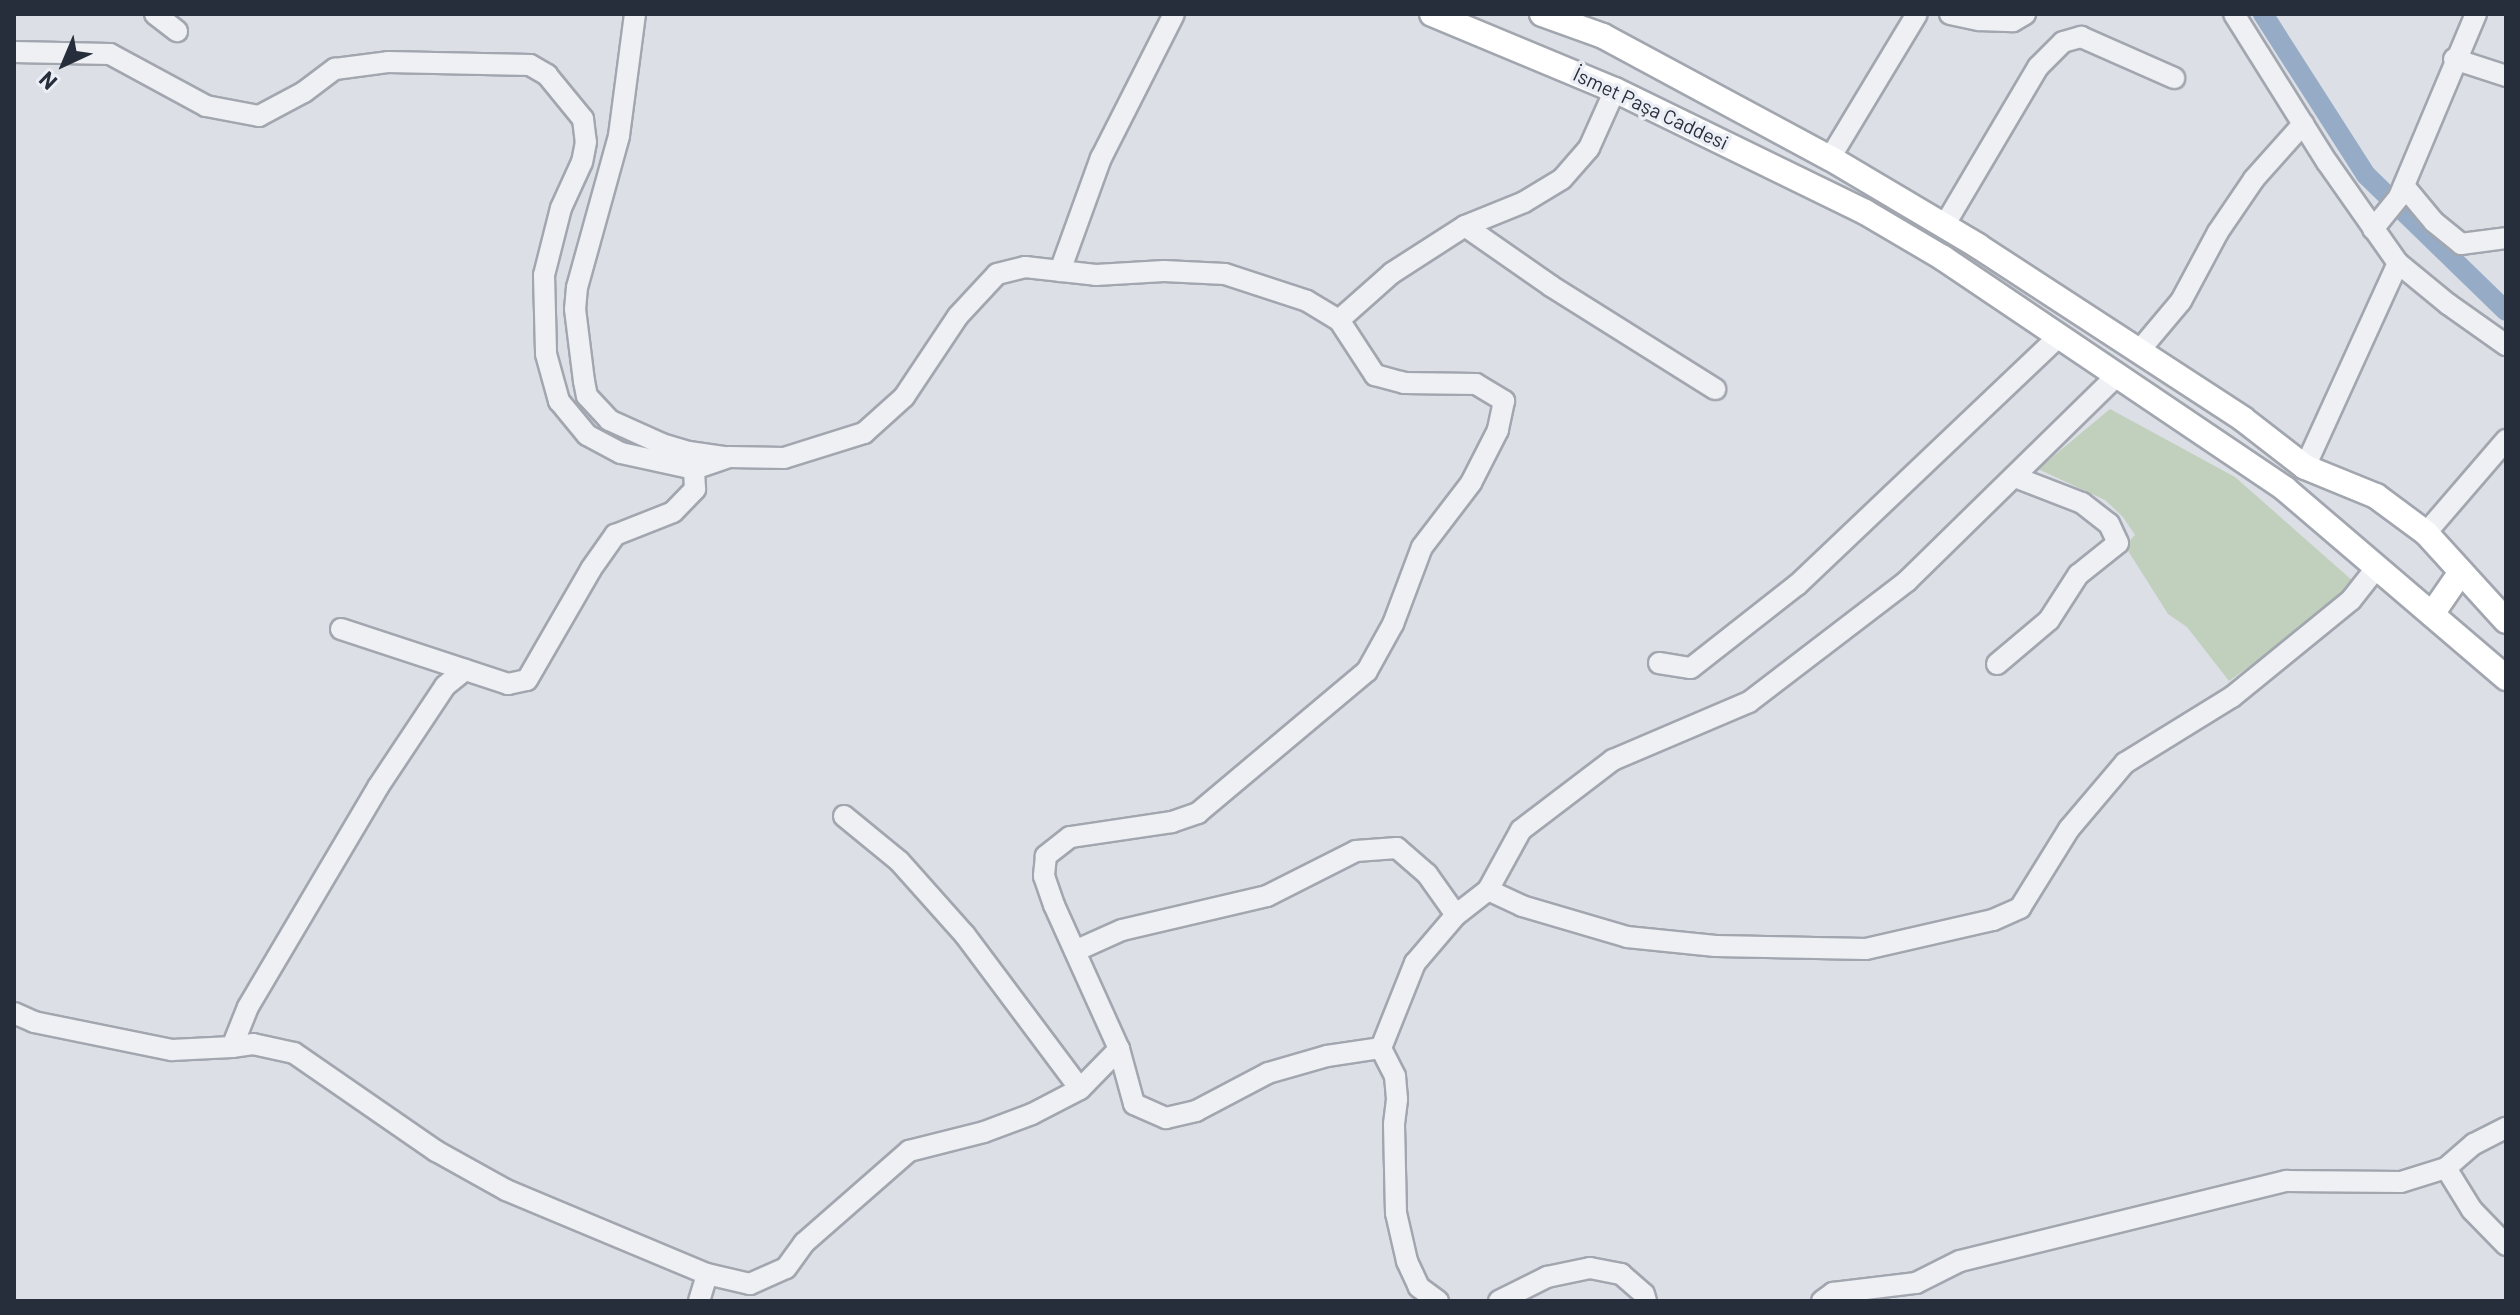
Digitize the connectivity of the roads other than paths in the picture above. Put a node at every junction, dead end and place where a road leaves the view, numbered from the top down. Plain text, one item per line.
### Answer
1 (155, 14) edge
2 (635, 14) edge
3 (1174, 14) edge
4 (1432, 14) edge
5 (1542, 14) edge
6 (1917, 14) edge
7 (1950, 14) edge
8 (2025, 14) edge
9 (2234, 14) edge
10 (2476, 14) edge
11 (177, 31) dead end
12 (14, 52) edge
13 (2454, 59) junction
14 (2506, 76) edge
15 (2174, 78) dead end
16 (1615, 90) junction
17 (2303, 124) junction
18 (1830, 158) junction
19 (2401, 192) junction
20 (2379, 221) junction
21 (1465, 226) junction
22 (1944, 226) junction
23 (2506, 238) edge
24 (2398, 263) junction
25 (1060, 271) junction
26 (1339, 320) junction
27 (2059, 336) junction
28 (2506, 345) edge
29 (2139, 351) junction
30 (2117, 375) junction
31 (1715, 389) dead end
32 (2506, 440) edge
33 (729, 457) junction
34 (2305, 467) junction
35 (694, 469) junction
36 (2015, 477) junction
37 (2426, 533) junction
38 (2377, 567) junction
39 (2461, 572) junction
40 (2432, 614) junction
41 (2506, 621) edge
42 (341, 629) dead end
43 (1659, 663) dead end
44 (1997, 664) dead end
45 (465, 670) junction
46 (2506, 678) edge
47 (844, 816) dead end
48 (1488, 890) junction
49 (1456, 915) junction
50 (1075, 951) junction
51 (14, 1013) edge
52 (232, 1047) junction
53 (1381, 1048) junction
54 (1119, 1049) junction
55 (1080, 1089) junction
56 (2506, 1128) edge
57 (2446, 1168) junction
58 (2506, 1245) edge
59 (707, 1274) junction
60 (699, 1301) edge
61 (1438, 1301) edge
62 (1499, 1301) edge
63 (1646, 1301) edge
64 (1822, 1301) edge

1 - 11 street
2 - 33 street
3 - 25 street
4 - 16 main road, İsmet Paşa Caddesi
5 - 18 main road
6 - 18 street
7 - 8 street
9 - 17 street
10 - 13 street
12 - 35 street
13 - 14 street
13 - 19 street
15 - 22 street
16 - 21 street
16 - 27 main road, İsmet Paşa Caddesi
17 - 20 street
17 - 29 street
18 - 22 main road
19 - 20 street
19 - 23 street
20 - 24 street
21 - 26 street
21 - 31 street
22 - 29 main road
24 - 28 street
24 - 34 street
25 - 26 street
25 - 33 street
26 - 50 street
27 - 30 main road, İsmet Paşa Caddesi
27 - 43 street
29 - 34 main road
30 - 36 street
30 - 38 main road, İsmet Paşa Caddesi
32 - 37 street
33 - 35 street
34 - 37 main road
35 - 45 street
36 - 44 street
36 - 48 street
37 - 39 main road
38 - 40 main road, İsmet Paşa Caddesi
38 - 48 street
39 - 40 main road
39 - 41 main road
40 - 46 main road, İsmet Paşa Caddesi
42 - 45 street
45 - 52 street
47 - 55 street
48 - 49 street
49 - 50 street
49 - 53 street
50 - 54 street
51 - 52 street
52 - 59 street
53 - 54 street
53 - 61 street
54 - 55 street
55 - 59 street
56 - 57 street
57 - 58 street
57 - 64 street
59 - 60 street
62 - 63 street

